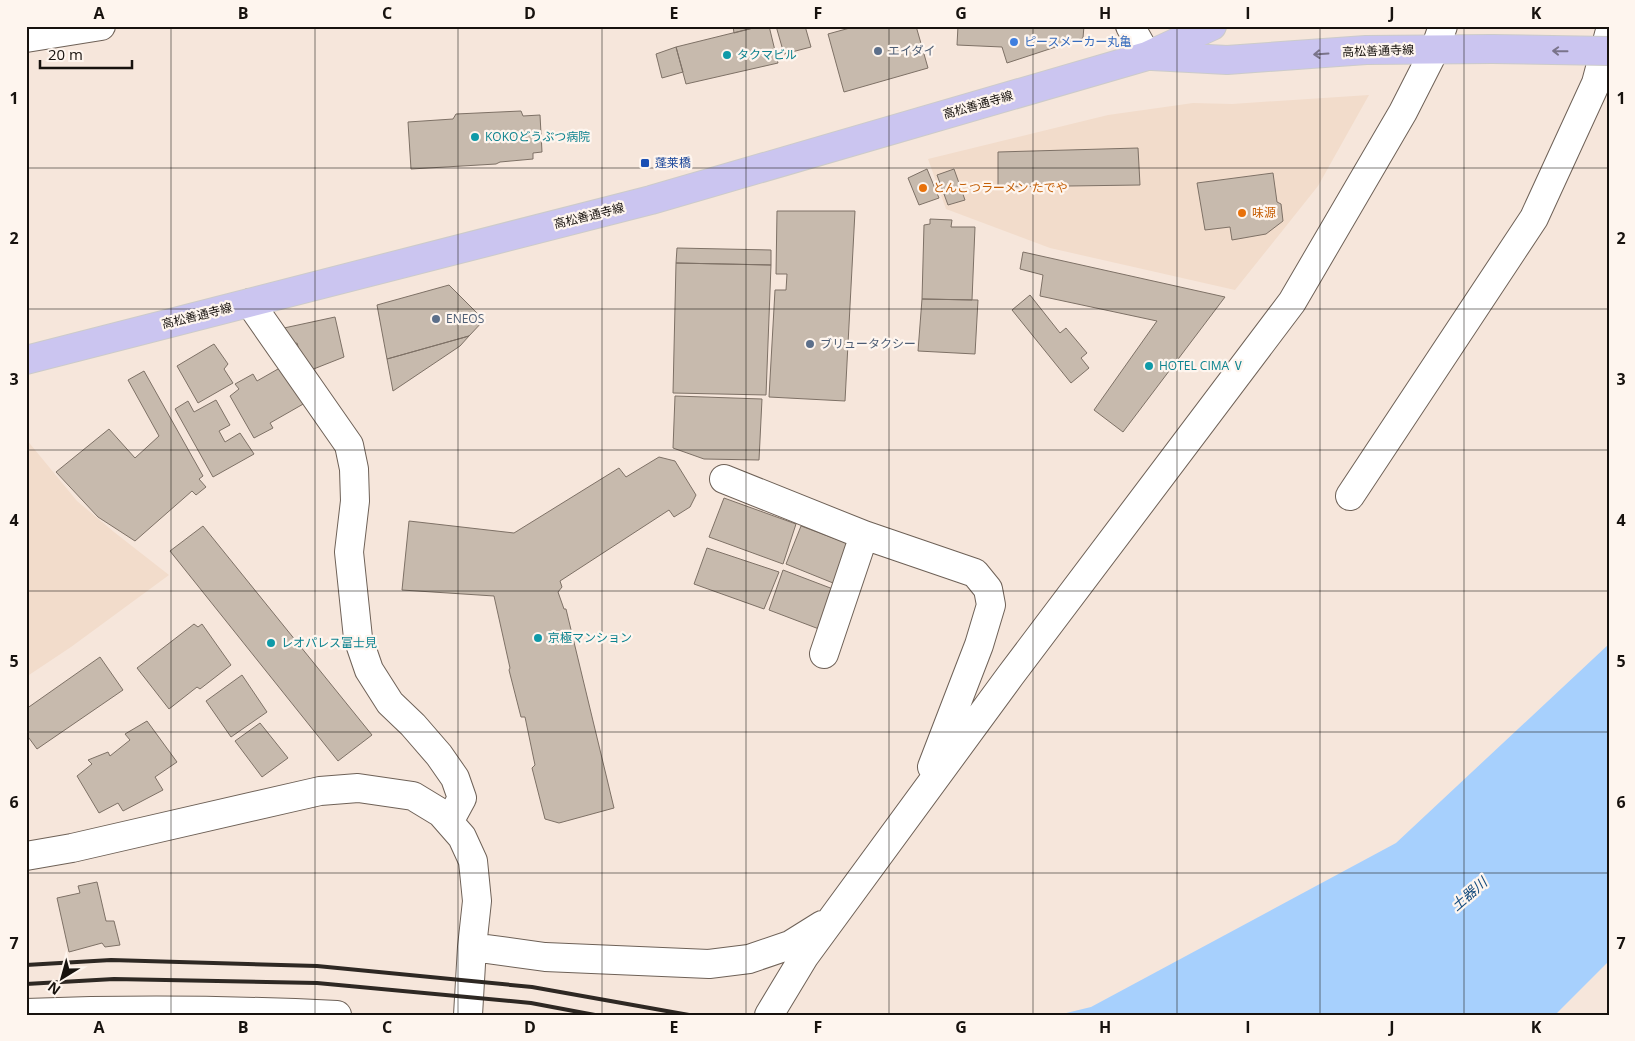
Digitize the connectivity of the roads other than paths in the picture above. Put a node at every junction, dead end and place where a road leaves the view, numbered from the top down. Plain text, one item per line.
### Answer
1 (101, 26) edge
2 (1130, 26) edge
3 (1212, 26) edge
4 (29, 33) edge
5 (1609, 34) edge
6 (1439, 37) edge
7 (1609, 51) edge
8 (1147, 56) junction
9 (250, 303) junction
10 (26, 360) edge
11 (724, 479) dead end
12 (1350, 496) dead end
13 (864, 535) junction
14 (824, 654) dead end
15 (920, 801) junction
16 (449, 822) junction
17 (26, 856) edge
18 (833, 918) junction
19 (472, 947) junction
20 (26, 1013) edge
21 (337, 1015) edge
22 (468, 1015) edge
23 (769, 1015) edge

1 - 4 street
2 - 8 street
3 - 8 main road, 高松善通寺線
5 - 12 street
7 -> 6 main road, 高松善通寺線, bridge
6 -> 8 main road, 高松善通寺線
6 - 15 street
8 - 9 main road, 高松善通寺線
9 - 10 main road, 高松善通寺線
9 - 16 street
11 - 13 street
13 - 14 street
13 - 15 street
15 - 18 street
16 - 17 street
16 - 19 street
18 - 19 street
18 - 23 street
19 - 22 street
20 - 21 street

